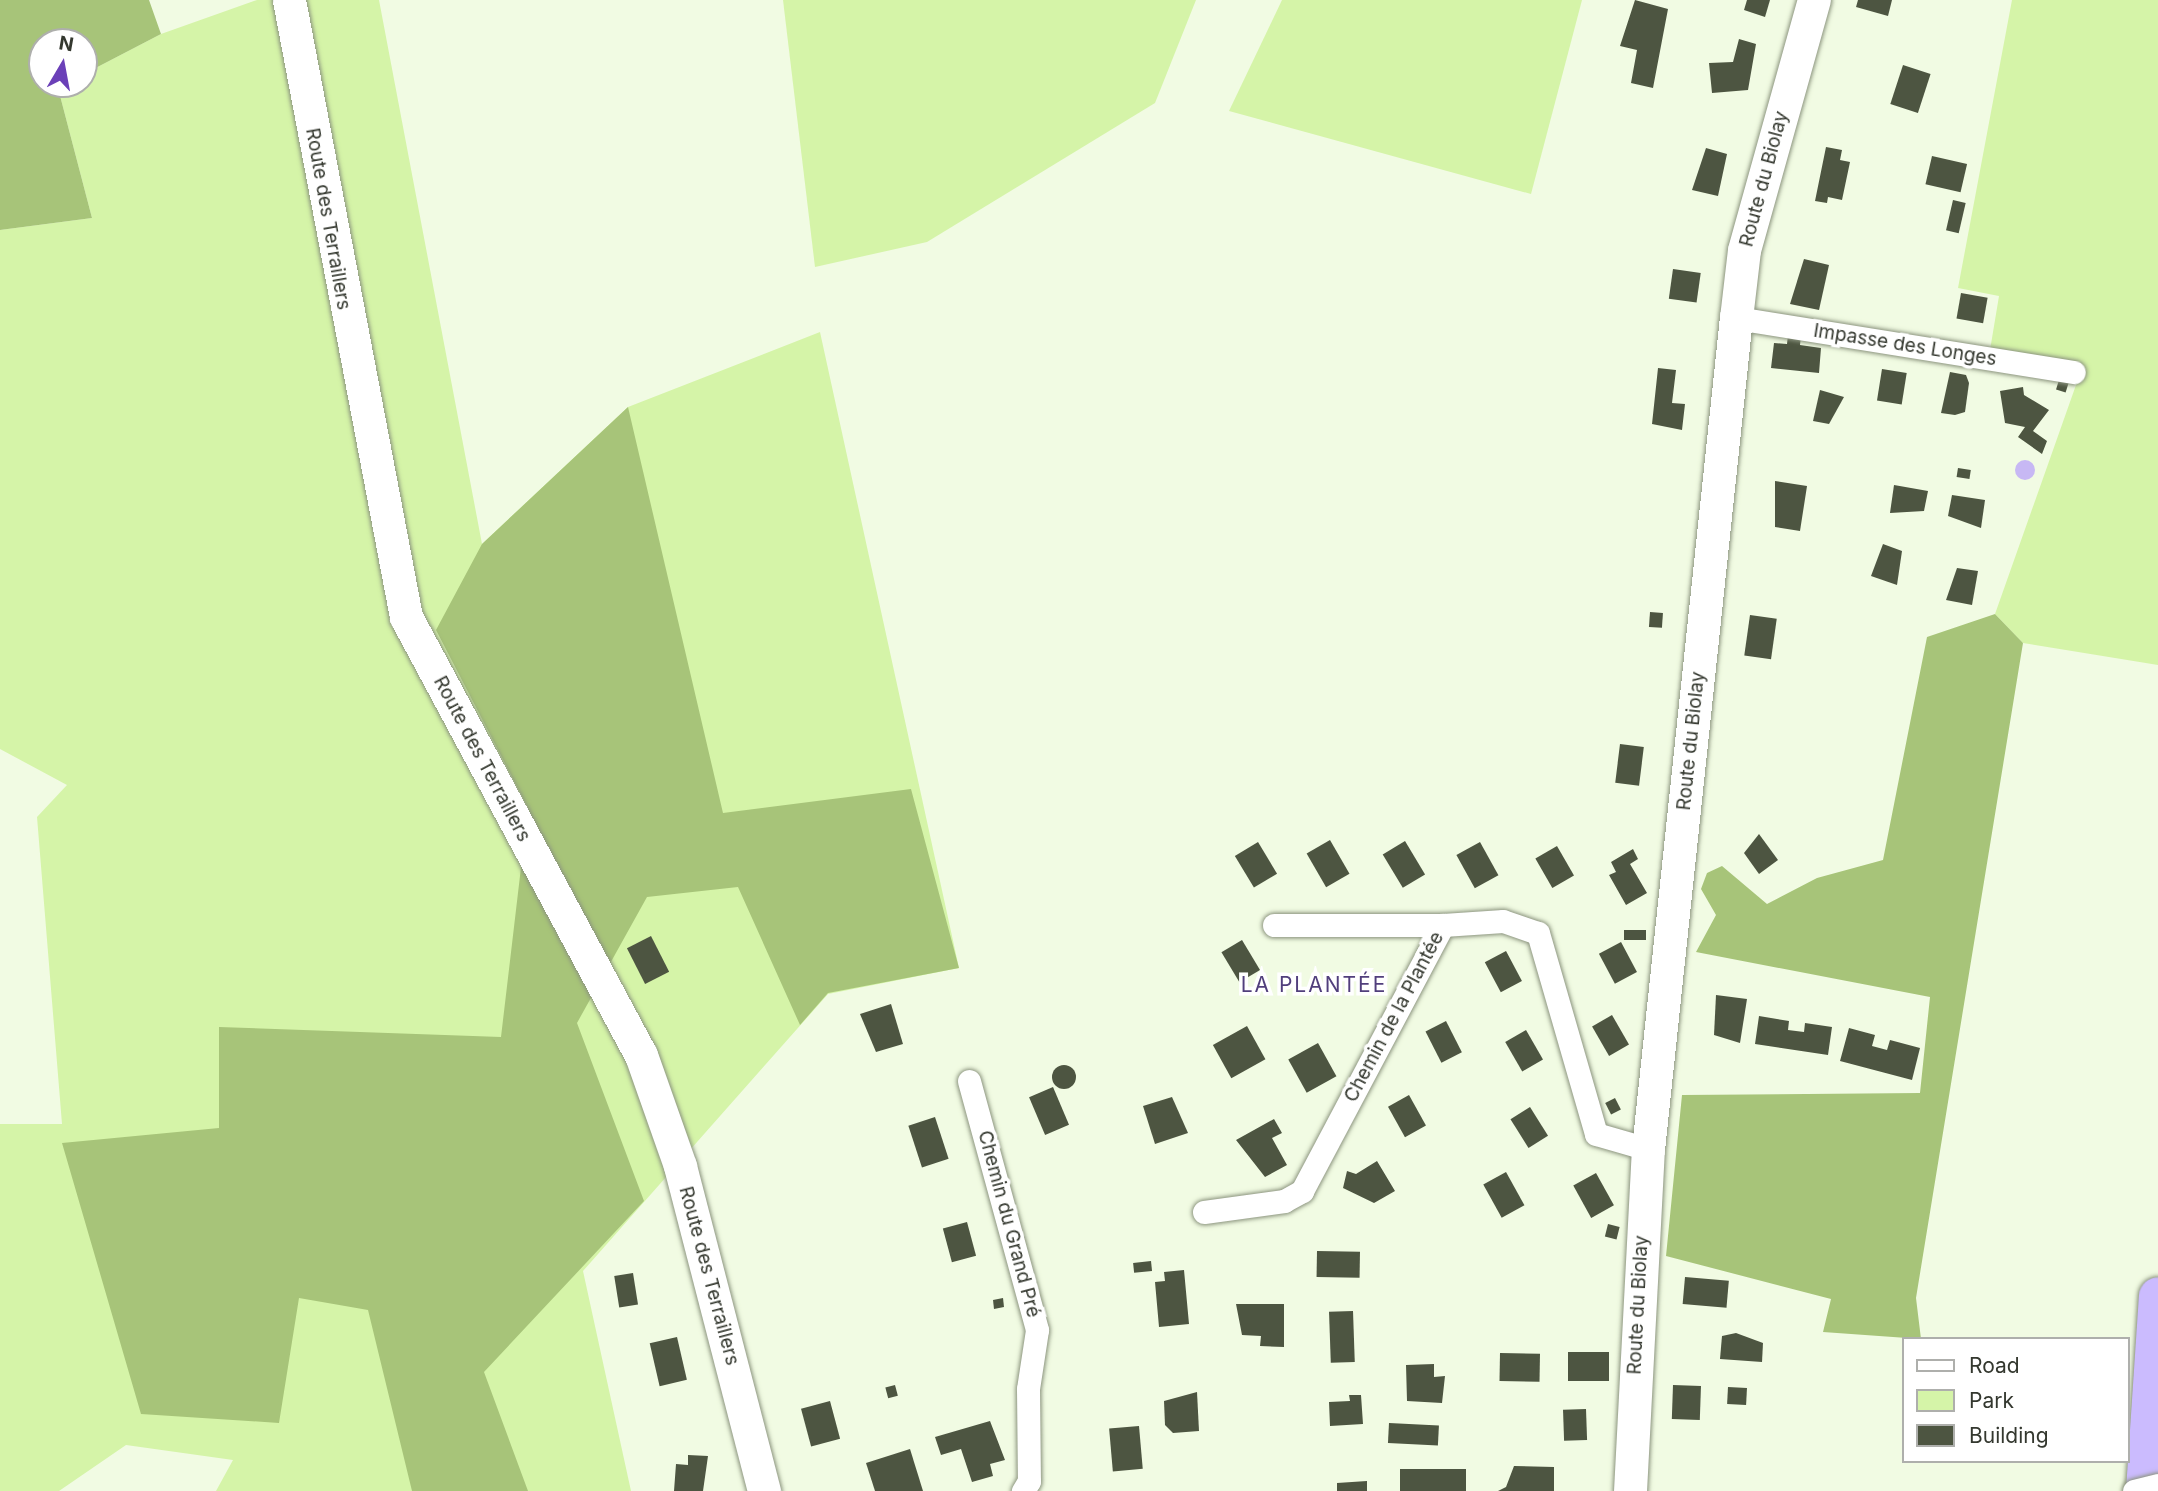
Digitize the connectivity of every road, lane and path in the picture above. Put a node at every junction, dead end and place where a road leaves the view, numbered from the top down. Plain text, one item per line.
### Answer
1 (289, 0) edge
2 (1814, 0) edge
3 (1736, 318) junction
4 (2074, 372) dead end
5 (1274, 925) dead end
6 (1443, 925) junction
7 (969, 1081) dead end
8 (1648, 1149) junction
9 (1204, 1212) dead end
10 (2158, 1296) edge
11 (2158, 1485) edge
12 (764, 1491) edge
13 (1023, 1491) edge
14 (1630, 1491) edge
15 (2134, 1491) edge
16 (2145, 1491) edge

1 - 12 street, Route des Terraillers
2 - 3 street, Route du Biolay
3 - 4 street, Impasse des Longes
3 - 8 street, Route du Biolay
5 - 6 street
6 - 8 street, Chemin de la Plantée
6 - 9 street, Chemin de la Plantée
7 - 13 street, Chemin du Grand Pré
8 - 14 street, Route du Biolay
10 - 16 highway
11 - 15 street, bridge

